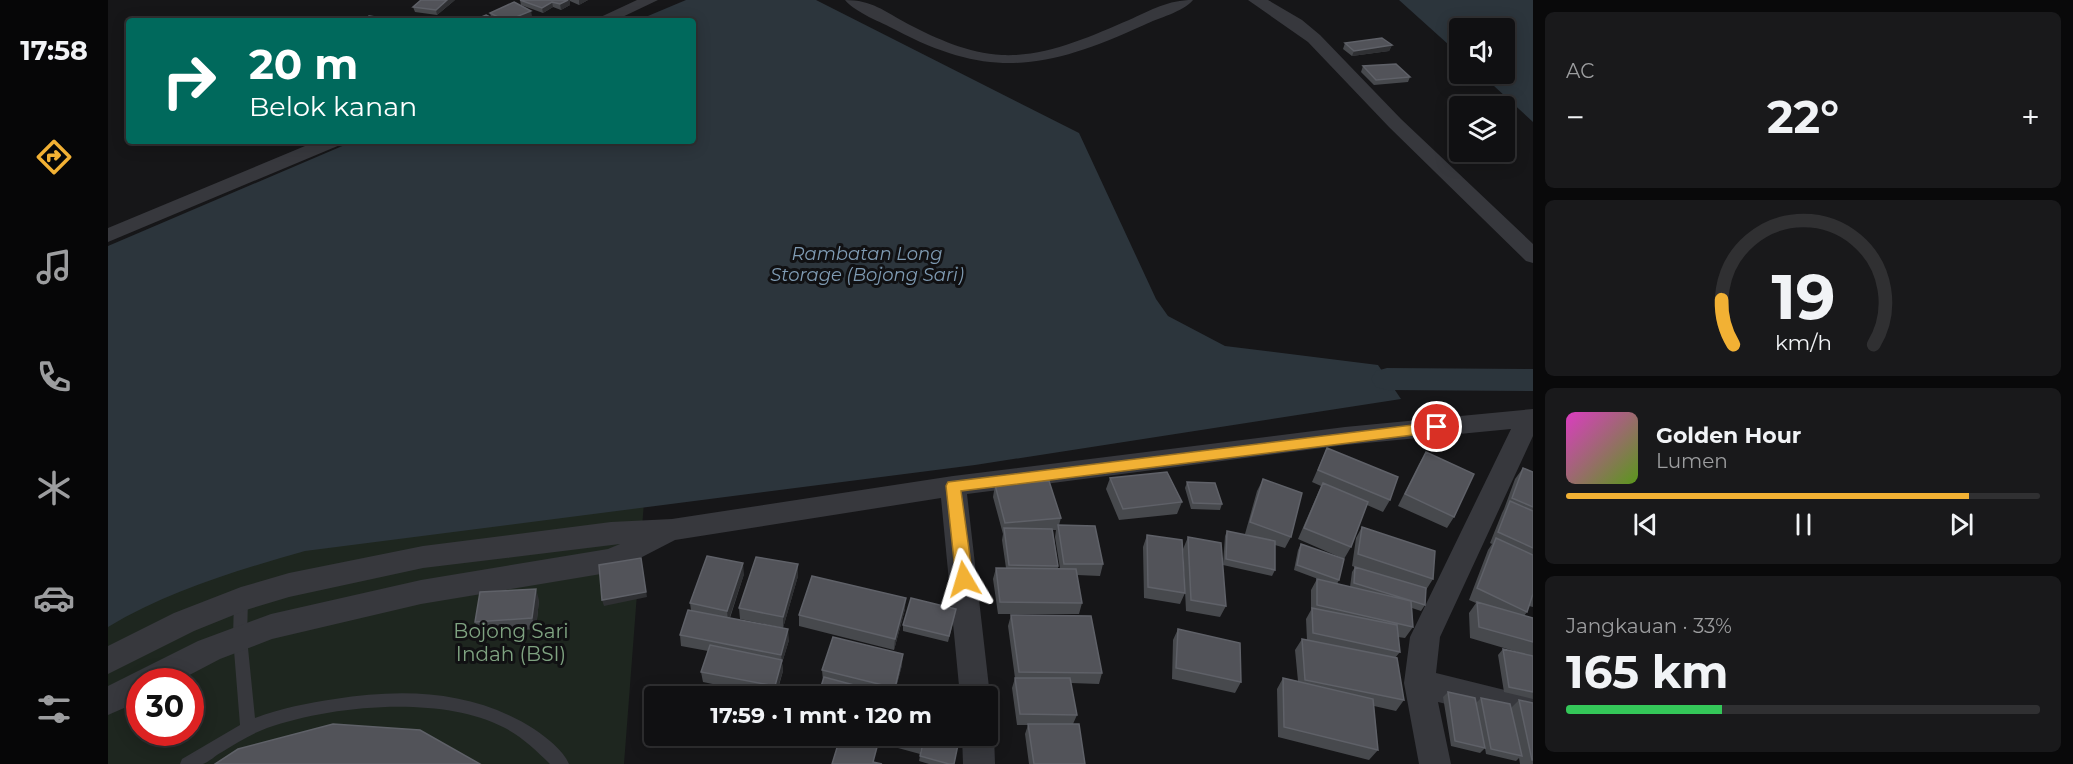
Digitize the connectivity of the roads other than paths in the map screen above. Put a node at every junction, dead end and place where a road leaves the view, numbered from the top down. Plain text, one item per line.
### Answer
1 (650, 0) edge
2 (668, 0) edge
3 (852, 0) edge
4 (1185, 0) edge
5 (1256, 0) edge
6 (607, 18) edge
7 (625, 18) edge
8 (304, 144) edge
9 (326, 144) edge
10 (108, 225) edge
11 (108, 236) edge
12 (1533, 256) edge
13 (1531, 418) edge
14 (1523, 459) edge
15 (953, 486) junction
16 (672, 530) junction
17 (241, 598) junction
18 (240, 638) junction
19 (108, 661) edge
20 (174, 668) edge
21 (1419, 683) junction
22 (974, 686) edge
23 (126, 692) edge
24 (108, 701) edge
25 (1533, 711) edge
26 (248, 728) junction
27 (978, 746) edge
28 (188, 764) edge
29 (561, 764) edge
30 (979, 764) edge
31 (1435, 764) edge

1 - 6 street
2 - 7 street
3 - 4 street
5 - 12 street
8 - 10 street
9 - 11 street
13 - 14 street
13 - 15 street
14 - 21 street
15 - 16 street
15 - 22 street
16 - 17 street
16 - 18 street
17 - 18 lane
17 - 19 street
18 - 20 street
18 - 26 lane
21 - 25 street
21 - 31 street
23 - 24 street
26 - 28 lane
26 - 29 lane
27 - 30 street

